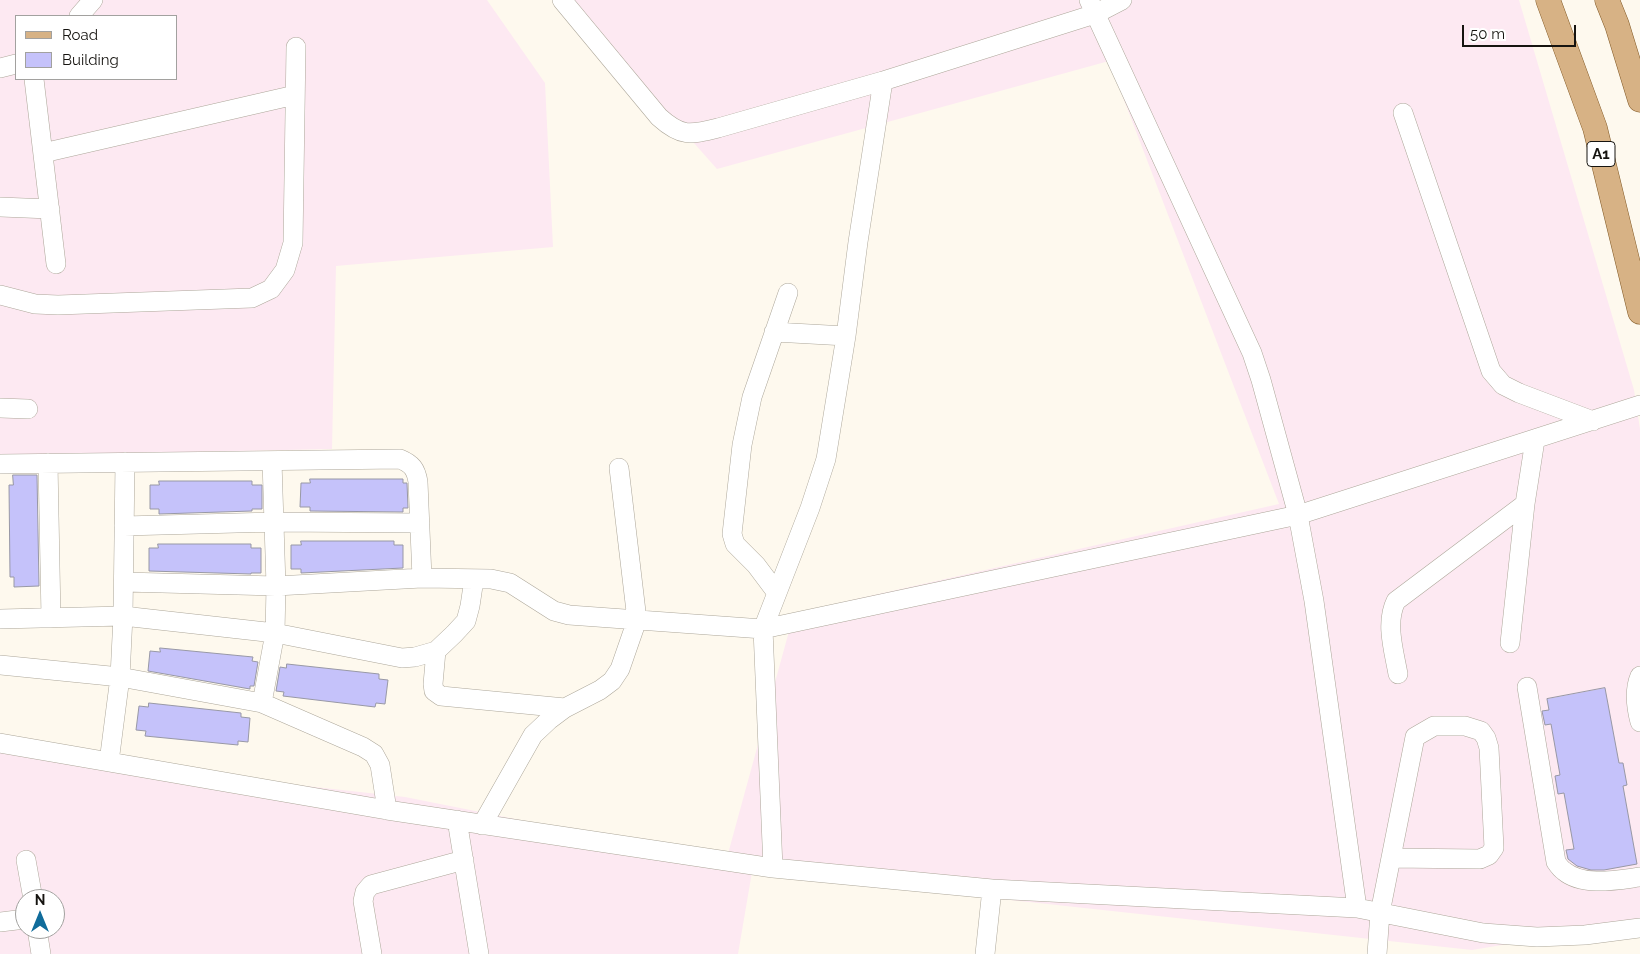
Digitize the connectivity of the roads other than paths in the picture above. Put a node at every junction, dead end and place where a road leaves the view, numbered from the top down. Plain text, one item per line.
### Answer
1 (93, 0) edge
2 (562, 0) edge
3 (1122, 0) edge
4 (1548, 0) edge
5 (1607, 0) edge
6 (1092, 7) edge
7 (80, 15) edge
8 (296, 48) dead end
9 (15, 64) edge
10 (0, 68) edge
11 (34, 80) edge
12 (883, 81) junction
13 (295, 95) junction
14 (1640, 100) edge
15 (1404, 113) dead end
16 (43, 153) junction
17 (0, 207) edge
18 (50, 209) junction
19 (56, 264) dead end
20 (788, 293) dead end
21 (0, 295) edge
22 (1640, 312) edge
23 (774, 332) junction
24 (846, 336) junction
25 (1640, 405) edge
26 (0, 408) edge
27 (28, 409) dead end
28 (1593, 421) junction
29 (1534, 440) junction
30 (272, 461) junction
31 (125, 462) junction
32 (48, 463) junction
33 (0, 464) edge
34 (619, 468) dead end
35 (1525, 504) junction
36 (1298, 515) junction
37 (274, 522) junction
38 (420, 523) junction
39 (124, 526) junction
40 (422, 578) junction
41 (474, 578) junction
42 (124, 582) junction
43 (276, 586) junction
44 (777, 593) junction
45 (123, 616) junction
46 (51, 618) junction
47 (0, 619) edge
48 (637, 620) junction
49 (763, 629) junction
50 (275, 633) junction
51 (1510, 643) dead end
52 (436, 651) junction
53 (0, 665) edge
54 (1398, 674) dead end
55 (1640, 676) edge
56 (120, 677) junction
57 (1527, 688) dead end
58 (262, 703) junction
59 (565, 708) junction
60 (1640, 722) edge
61 (0, 743) edge
62 (109, 762) junction
63 (387, 810) junction
64 (457, 820) junction
65 (482, 824) junction
66 (1392, 858) junction
67 (26, 860) dead end
68 (464, 860) junction
69 (772, 868) junction
70 (1640, 877) edge
71 (30, 889) edge
72 (992, 889) junction
73 (1356, 908) junction
74 (1380, 913) junction
75 (15, 920) edge
76 (0, 922) edge
77 (1640, 928) edge
78 (39, 939) edge
79 (41, 954) edge
80 (372, 954) edge
81 (479, 954) edge
82 (985, 954) edge
83 (1377, 954) edge

1 - 7 street
2 - 12 street
3 - 6 street
4 - 22 main road, A1
5 - 14 main road
6 - 12 street
6 - 36 street
8 - 13 street
9 - 10 street
11 - 16 street
12 - 24 street
13 - 16 street
13 - 21 street
15 - 28 street
16 - 18 street
17 - 18 street
18 - 19 street
20 - 23 street
23 - 24 street
23 - 44 street
24 - 44 street
25 - 28 street
26 - 27 street
28 - 29 street
29 - 35 street
29 - 36 street
30 - 31 street
30 - 37 street
30 - 38 street
31 - 32 street
31 - 39 street
32 - 33 street
32 - 46 street
34 - 48 street
35 - 51 street
35 - 54 street
36 - 49 street
36 - 73 street
37 - 38 street
37 - 39 street
37 - 43 street
38 - 40 street
39 - 42 street
40 - 41 street
40 - 43 street
41 - 48 street
41 - 52 street
42 - 43 street
42 - 45 street
43 - 50 street
44 - 49 street
45 - 46 street
45 - 50 street
45 - 56 street
46 - 47 street
48 - 49 street
48 - 59 street
49 - 69 street
50 - 52 street
50 - 58 street
52 - 59 street
53 - 56 street
55 - 60 street
56 - 58 street
56 - 62 street
57 - 70 street
58 - 63 street
59 - 65 street
61 - 62 street
62 - 63 street
63 - 64 street
64 - 65 street
64 - 68 street
65 - 69 street
66 - 66 street
66 - 74 street
67 - 71 street
68 - 80 street
68 - 81 street
69 - 72 street
72 - 73 street
72 - 82 street
73 - 74 street
74 - 77 street
74 - 83 street
75 - 76 street
78 - 79 street

